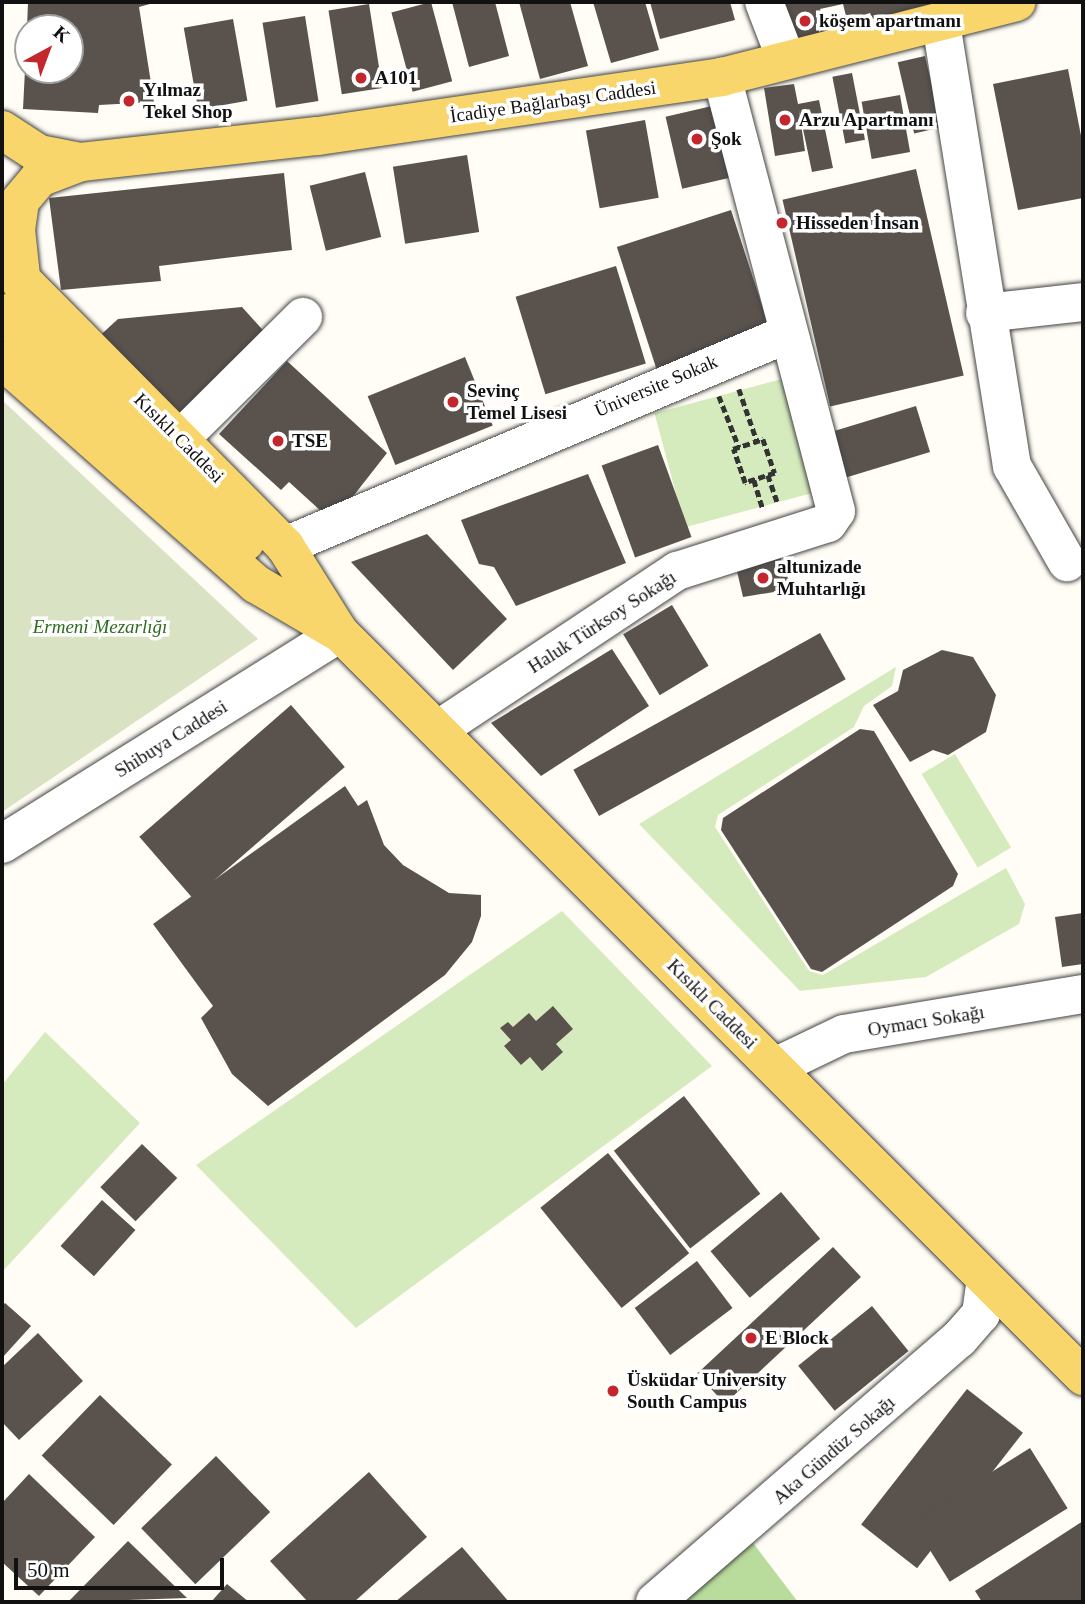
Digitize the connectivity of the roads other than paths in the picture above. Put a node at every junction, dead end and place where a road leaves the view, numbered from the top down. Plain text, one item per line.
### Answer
1 (764, 2) edge
2 (1017, 2) edge
3 (941, 23) junction
4 (786, 59) junction
5 (722, 77) junction
6 (2, 130) edge
7 (81, 162) junction
8 (8, 285) edge
9 (1083, 302) edge
10 (985, 313) junction
11 (303, 317) dead end
12 (785, 335) junction
13 (2, 360) edge
14 (181, 438) junction
15 (285, 546) junction
16 (1067, 562) dead end
17 (340, 633) junction
18 (439, 729) junction
19 (2, 844) edge
20 (1083, 994) edge
21 (775, 1067) junction
22 (986, 1279) junction
23 (1083, 1376) edge
24 (655, 1602) edge

1 - 4 street
2 - 3 main road, İcadiye Bağlarbaşı Caddesi
3 - 4 main road, İcadiye Bağlarbaşı Caddesi
3 - 10 street
4 - 5 main road, İcadiye Bağlarbaşı Caddesi
5 - 7 main road, İcadiye Bağlarbaşı Caddesi
5 - 12 street
6 - 7 main road, İcadiye Bağlarbaşı Caddesi
7 - 8 main road, İcadiye Bağlarbaşı Caddesi
8 - 14 main road, Kısıklı Caddesi
8 - 17 main road
9 - 10 street
10 - 16 street
11 - 14 street
12 - 15 street, Üniversite Sokak
12 - 18 street, Haluk Türksoy Sokağı
13 - 17 main road, Kısıklı Caddesi
14 - 15 main road, Kısıklı Caddesi
15 - 17 main road, Kısıklı Caddesi
17 - 18 main road, Kısıklı Caddesi
17 - 19 street, Shibuya Caddesi
18 - 21 main road, Kısıklı Caddesi
20 - 21 street, Oymacı Sokağı
21 - 22 main road, Kısıklı Caddesi
22 - 23 main road, Kısıklı Caddesi
22 - 24 street, Aka Gündüz Sokağı

